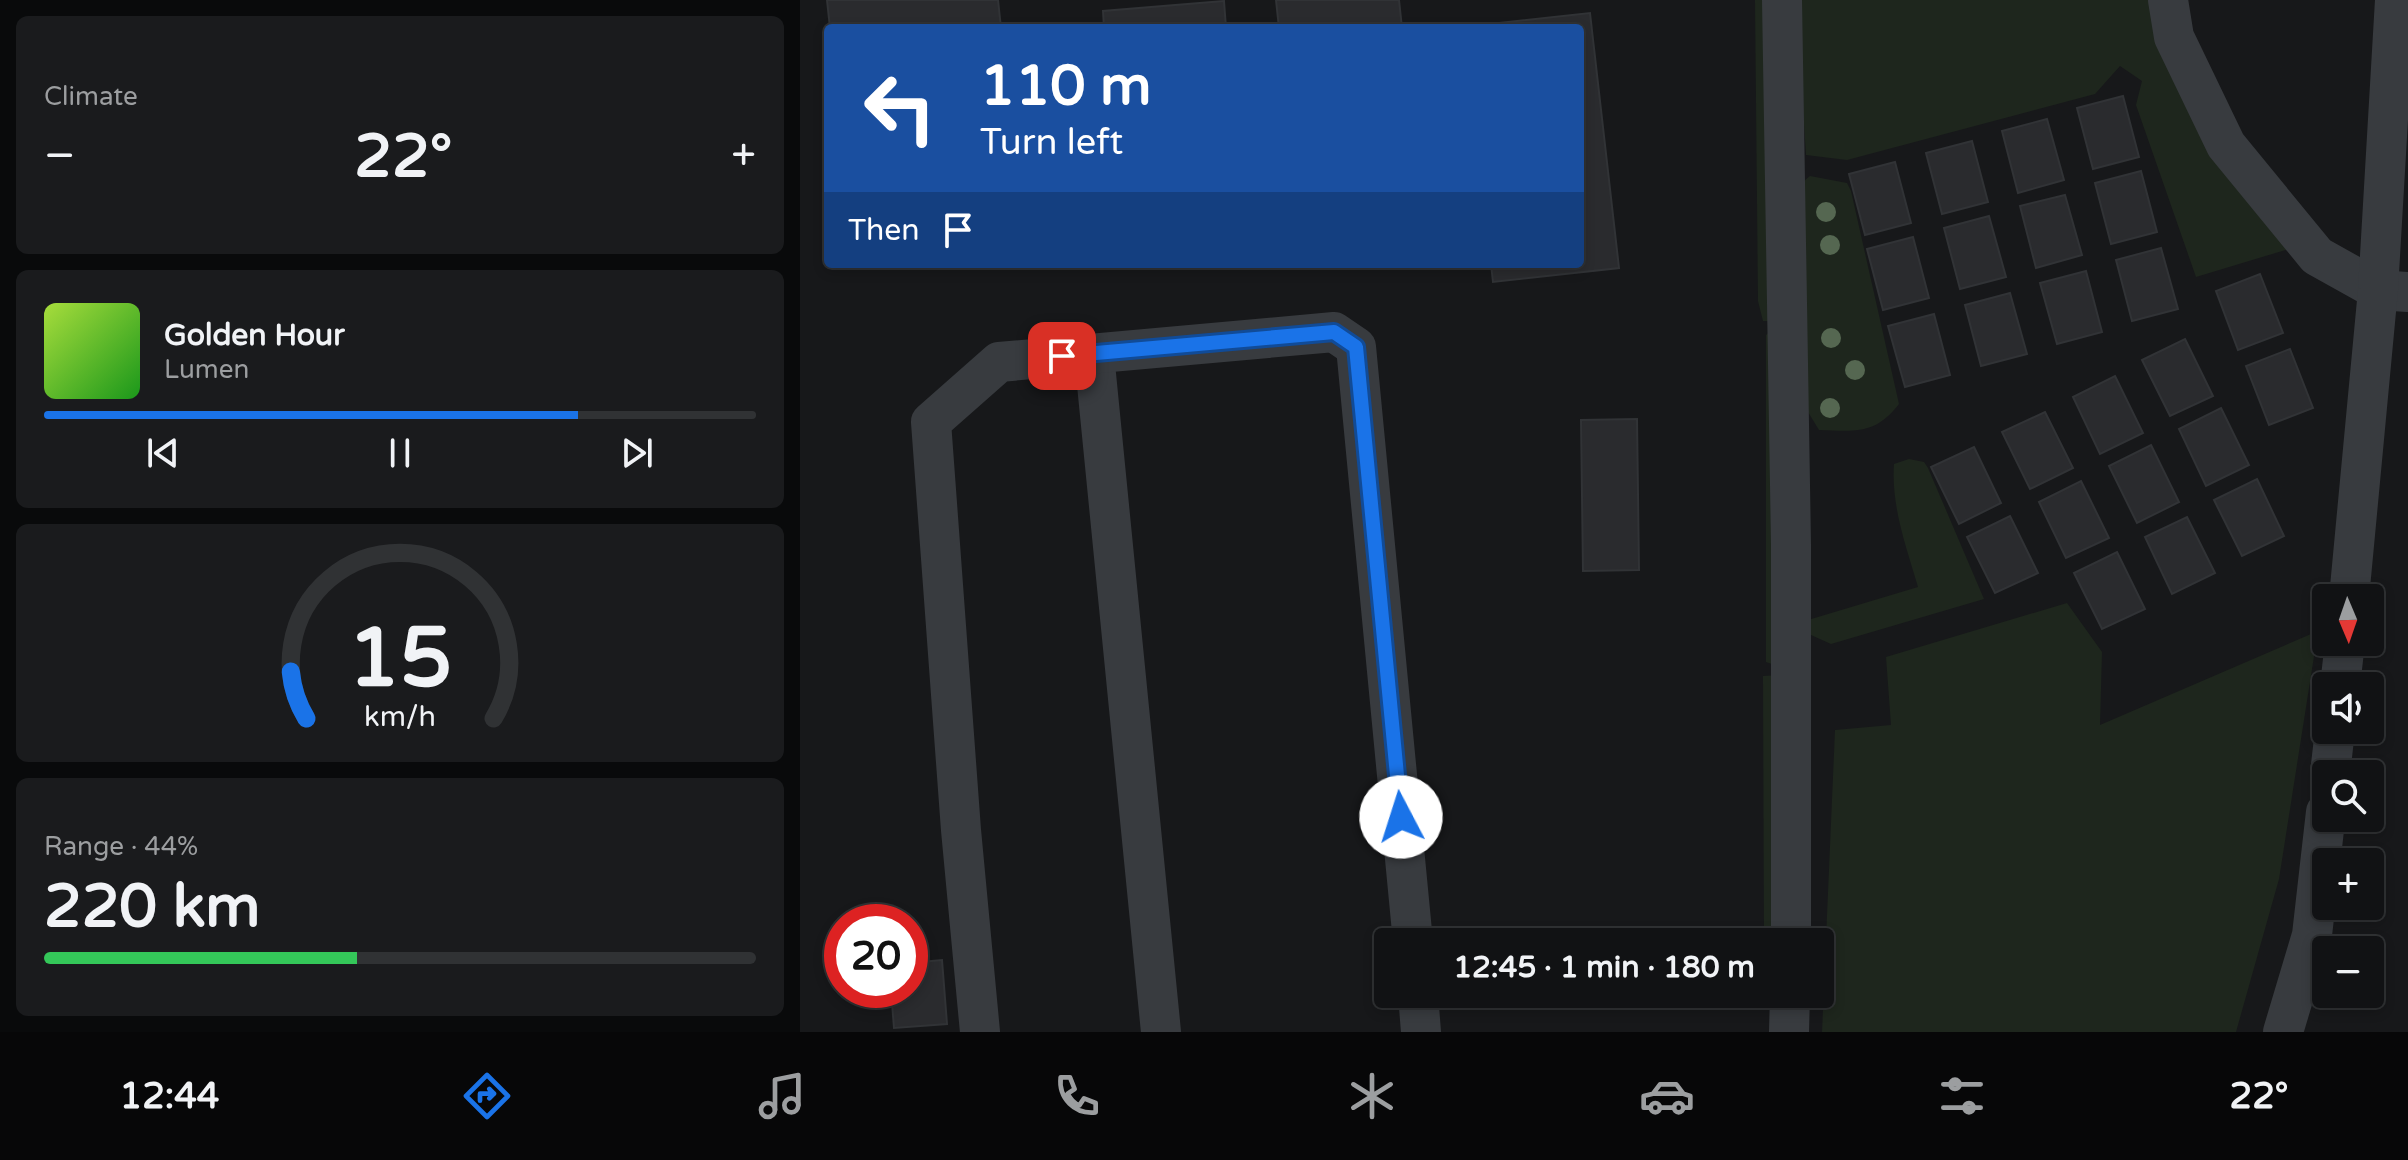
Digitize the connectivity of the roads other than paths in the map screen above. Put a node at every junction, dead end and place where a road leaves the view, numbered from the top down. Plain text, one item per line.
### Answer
1 (1782, 0) edge
2 (2168, 0) edge
3 (2395, 0) edge
4 (2393, 291) edge
5 (1094, 354) junction
6 (2351, 584) edge
7 (2324, 832) edge
8 (1412, 928) edge
9 (1791, 928) edge
10 (1419, 1008) edge
11 (1790, 1008) edge
12 (980, 1032) edge
13 (1161, 1032) edge
14 (1421, 1032) edge
15 (1789, 1032) edge
16 (2283, 1032) edge

1 - 9 street
2 - 4 street
3 - 4 street
4 - 6 street
5 - 8 street
5 - 12 street
5 - 13 street
7 - 16 street
10 - 14 street
11 - 15 street

